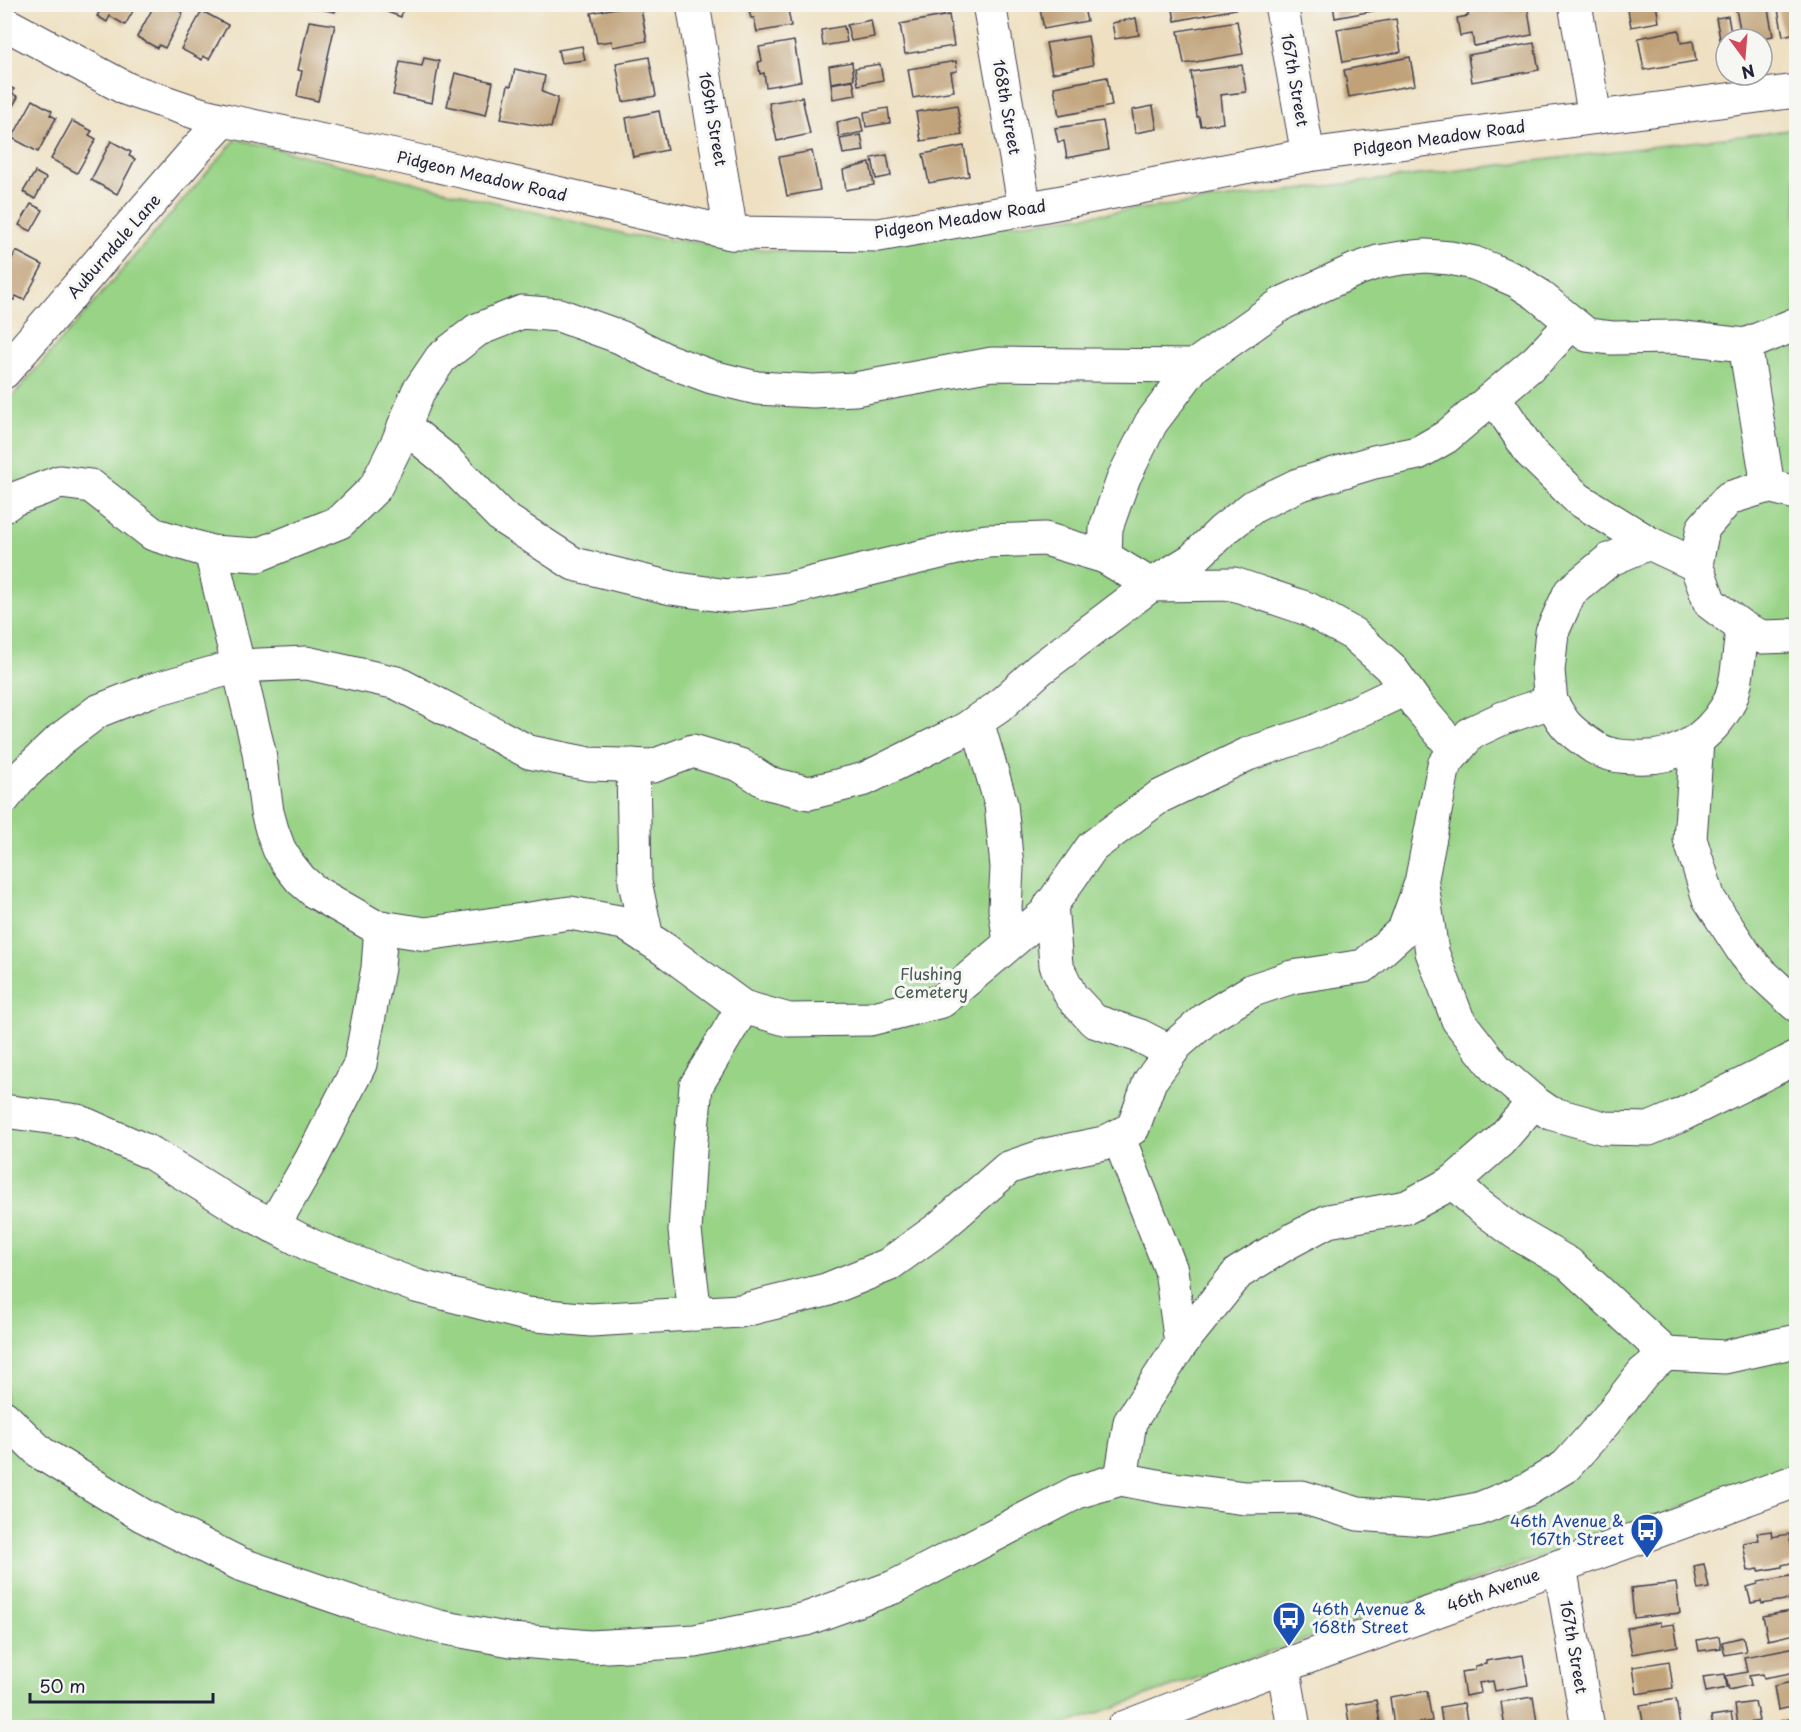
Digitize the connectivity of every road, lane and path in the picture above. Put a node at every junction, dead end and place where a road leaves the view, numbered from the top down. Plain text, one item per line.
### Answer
1 (693, 4) edge
2 (989, 4) edge
3 (1281, 4) edge
4 (1575, 4) edge
5 (4, 23) edge
6 (1797, 91) edge
7 (1595, 117) junction
8 (224, 120) junction
9 (1308, 155) junction
10 (1025, 209) junction
11 (731, 233) junction
12 (1572, 323) junction
13 (1797, 324) edge
14 (1745, 345) junction
15 (10, 358) edge
16 (1194, 366) junction
17 (1494, 397) junction
18 (404, 426) junction
19 (1782, 490) edge
20 (4, 506) edge
21 (1649, 543) junction
22 (211, 552) junction
23 (1105, 557) junction
24 (1696, 564) junction
25 (1151, 585) junction
26 (1743, 628) junction
27 (1797, 634) edge
28 (238, 666) junction
29 (1405, 689) junction
30 (1551, 702) junction
31 (977, 722) junction
32 (1697, 741) junction
33 (1456, 751) junction
34 (633, 765) junction
35 (4, 798) edge
36 (1421, 883) junction
37 (1051, 904) junction
38 (381, 927) junction
39 (647, 938) junction
40 (1010, 942) junction
41 (1797, 1005) edge
42 (743, 1007) junction
43 (1171, 1052) junction
44 (1797, 1058) edge
45 (1534, 1102) junction
46 (4, 1111) edge
47 (1118, 1136) junction
48 (1453, 1182) junction
49 (273, 1226) junction
50 (695, 1314) junction
51 (1797, 1341) edge
52 (1181, 1344) junction
53 (1666, 1354) junction
54 (4, 1417) edge
55 (1121, 1479) junction
56 (1797, 1481) edge
57 (1560, 1566) junction
58 (1283, 1666) junction
59 (1123, 1728) edge
60 (1294, 1728) edge
61 (1588, 1728) edge

1 - 11 street, 169th Street
2 - 10 street, 168th Street
3 - 9 street, 167th Street
4 - 7 street
5 - 8 street, Pidgeon Meadow Road
6 - 7 street, Pidgeon Meadow Road
7 - 9 street, Pidgeon Meadow Road
8 - 11 street, Pidgeon Meadow Road
8 - 15 street, Auburndale Lane
9 - 10 street, Pidgeon Meadow Road
10 - 11 street, Pidgeon Meadow Road
12 - 14 street
12 - 16 street
12 - 17 street
13 - 14 street
14 - 19 street
16 - 18 street
16 - 23 street
17 - 21 street
17 - 25 street
18 - 22 street
18 - 23 street
19 - 24 street
20 - 22 street
21 - 24 street
21 - 30 street
22 - 28 street
23 - 25 street
24 - 26 street
25 - 29 street
25 - 31 street
26 - 27 street
26 - 32 street
28 - 34 street
28 - 35 street
28 - 38 street
29 - 33 street
29 - 37 street
30 - 32 street
30 - 33 street
31 - 34 street
31 - 40 street
32 - 41 street
33 - 36 street
34 - 39 street
36 - 43 street
36 - 45 street
37 - 40 street
37 - 43 street
38 - 39 street
38 - 49 street
39 - 42 street
40 - 42 street
42 - 50 street
43 - 47 street
44 - 45 street
45 - 48 street
46 - 49 street
47 - 50 street
47 - 52 street
48 - 52 street
48 - 53 street
49 - 50 street
51 - 53 street
52 - 55 street
53 - 55 street
54 - 55 street
56 - 57 street, 46th Avenue
57 - 58 street, 46th Avenue
57 - 61 street, 167th Street
58 - 59 street, 46th Avenue
58 - 60 street

